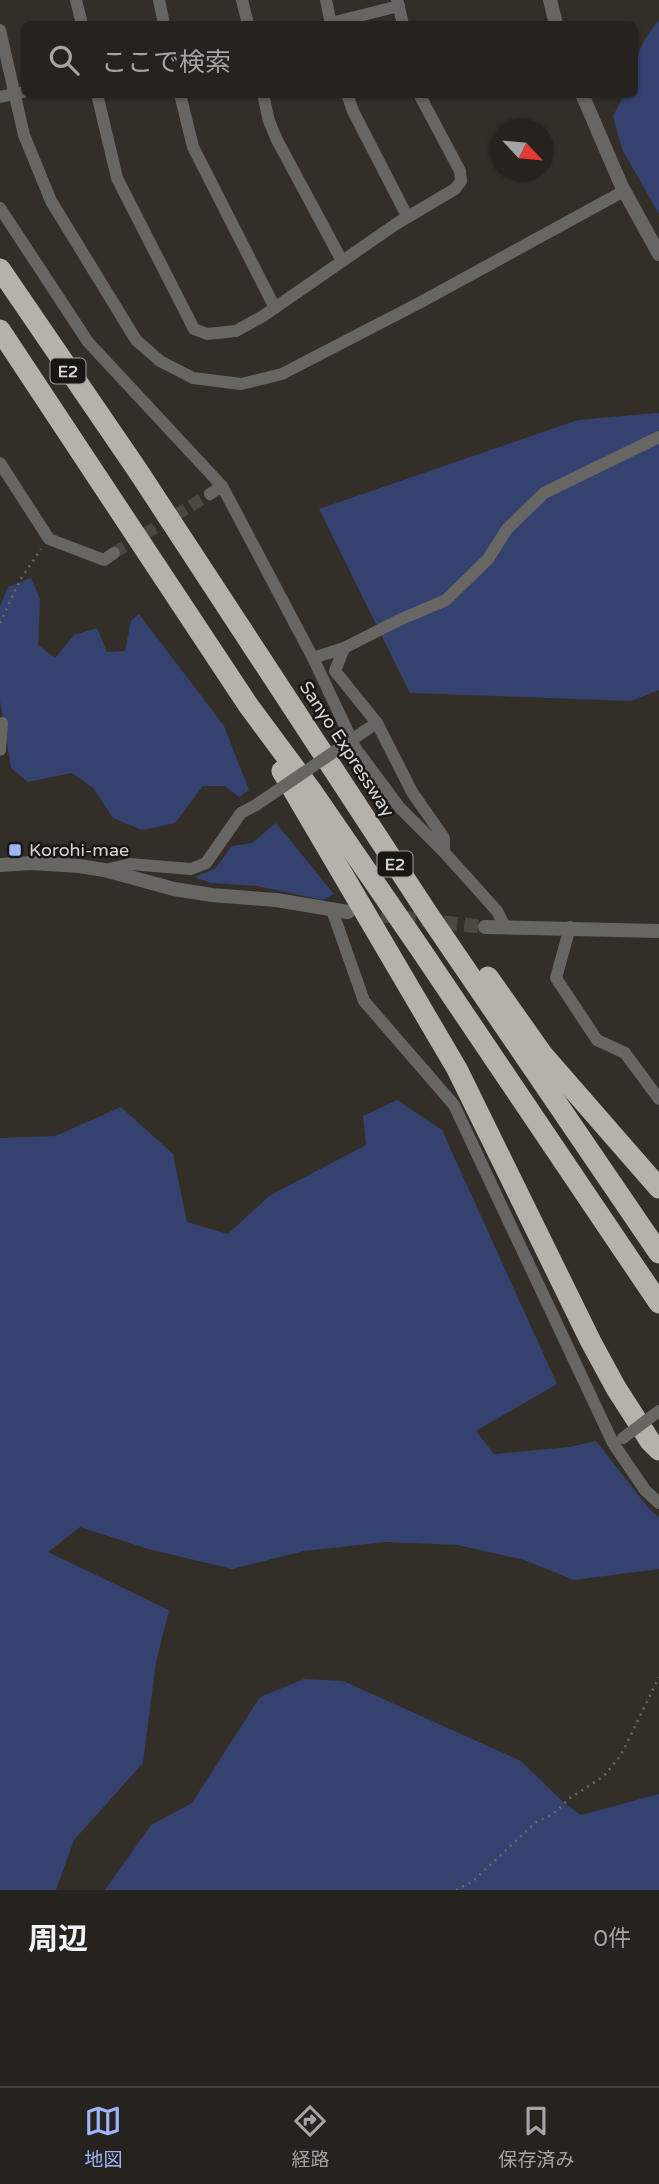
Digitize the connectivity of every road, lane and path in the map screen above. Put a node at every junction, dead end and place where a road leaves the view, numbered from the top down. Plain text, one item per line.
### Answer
1 (76, 0) edge
2 (159, 0) edge
3 (242, 0) edge
4 (326, 0) edge
5 (550, 0) edge
6 (398, 3) edge
7 (81, 21) edge
8 (163, 21) edge
9 (247, 21) edge
10 (330, 21) edge
11 (341, 21) edge
12 (402, 21) edge
13 (555, 21) edge
14 (0, 30) edge
15 (19, 93) edge
16 (0, 97) edge
17 (98, 98) edge
18 (181, 98) edge
19 (264, 98) edge
20 (348, 98) edge
21 (421, 98) edge
22 (584, 98) edge
23 (624, 191) junction
24 (0, 208) edge
25 (407, 216) junction
26 (659, 254) edge
27 (342, 261) junction
28 (0, 269) edge
29 (275, 308) junction
30 (0, 330) edge
31 (659, 437) edge
32 (0, 463) edge
33 (138, 471) junction
34 (222, 486) junction
35 (210, 494) tunnel mouth
36 (49, 540) junction
37 (114, 553) tunnel mouth
38 (0, 622) edge
39 (344, 648) junction
40 (313, 658) junction
41 (248, 705) junction
42 (2, 723) dead end
43 (374, 724) junction
44 (0, 750) edge
45 (444, 852) junction
46 (0, 865) edge
47 (104, 870) junction
48 (332, 910) junction
49 (348, 912) tunnel mouth
50 (485, 927) tunnel mouth
51 (505, 927) junction
52 (570, 928) junction
53 (659, 931) edge
54 (659, 1099) edge
55 (659, 1188) edge
56 (659, 1253) edge
57 (659, 1303) edge
58 (659, 1411) edge
59 (618, 1440) junction
60 (659, 1450) edge
61 (659, 1503) edge
62 (659, 1677) edge
63 (456, 1890) edge

1 - 7 street
2 - 8 street
3 - 9 street
4 - 10 street
5 - 13 street
6 - 11 street
6 - 12 street
14 - 15 street
15 - 16 street
15 - 23 street
17 - 29 street
18 - 29 street
19 - 27 street
20 - 25 street
21 - 25 street
22 - 23 street
23 - 26 street
24 - 34 street
25 - 27 street
27 - 29 street
28 - 33 highway, Sanyo Expressway / E2
30 - 41 highway, E2
31 - 39 street
32 - 36 street
33 - 55 highway
33 - 56 highway, Sanyo Expressway / E2
34 - 35 street
34 - 40 street
36 - 37 street
36 - 38 path
39 - 40 street
39 - 43 street
40 - 45 street
41 - 57 highway, E2
41 - 60 highway
42 - 44 street
43 - 45 street
43 - 47 street, bridge
45 - 51 street
46 - 47 street
47 - 48 street
48 - 49 street
48 - 59 street
50 - 51 street
51 - 52 street
52 - 53 street
52 - 54 street
58 - 59 street, bridge
59 - 61 street
62 - 63 path

